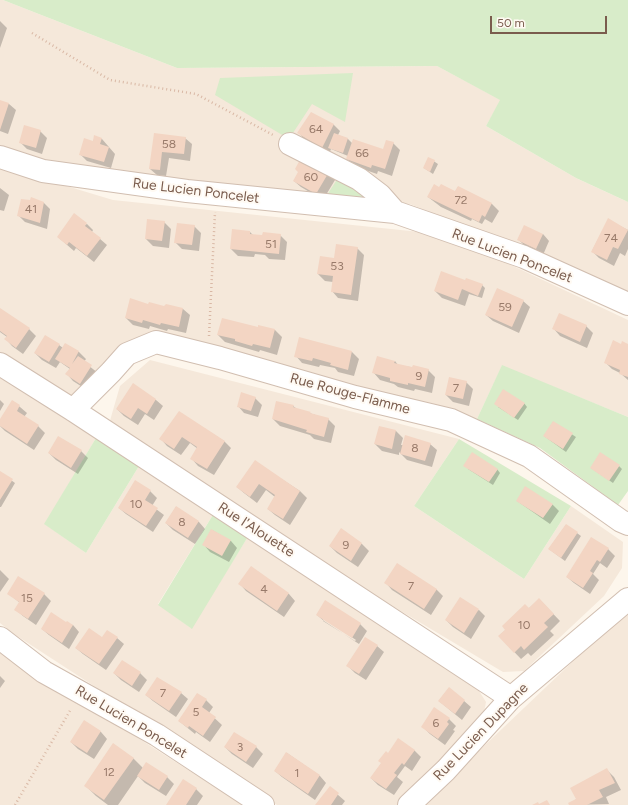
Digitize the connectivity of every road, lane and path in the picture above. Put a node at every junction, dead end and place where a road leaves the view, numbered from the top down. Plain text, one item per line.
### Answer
1 (32, 33) dead end
2 (290, 144) joint
3 (0, 157) edge
4 (216, 193) junction
5 (395, 212) junction
6 (628, 304) edge
7 (208, 355) junction
8 (0, 364) edge
9 (73, 410) junction
10 (628, 524) edge
11 (628, 599) edge
12 (0, 638) edge
13 (81, 693) junction
14 (511, 698) junction
15 (15, 805) edge
16 (263, 805) edge
17 (409, 805) edge

1 - 2 path
2 - 5 street, Rue Lucien Poncelet
3 - 4 street, Rue Lucien Poncelet
4 - 5 street, Rue Lucien Poncelet
4 - 7 path
5 - 6 street, Rue Lucien Poncelet
7 - 9 street, Rue Rouge-Flamme
7 - 10 street, Rue Rouge-Flamme
8 - 9 street, Rue l'Alouette
9 - 14 street, Rue l'Alouette
11 - 14 street, Rue Lucien Dupagne
12 - 13 street, Rue Lucien Poncelet
13 - 15 path
13 - 16 street, Rue Lucien Poncelet
14 - 17 street, Rue Lucien Dupagne

